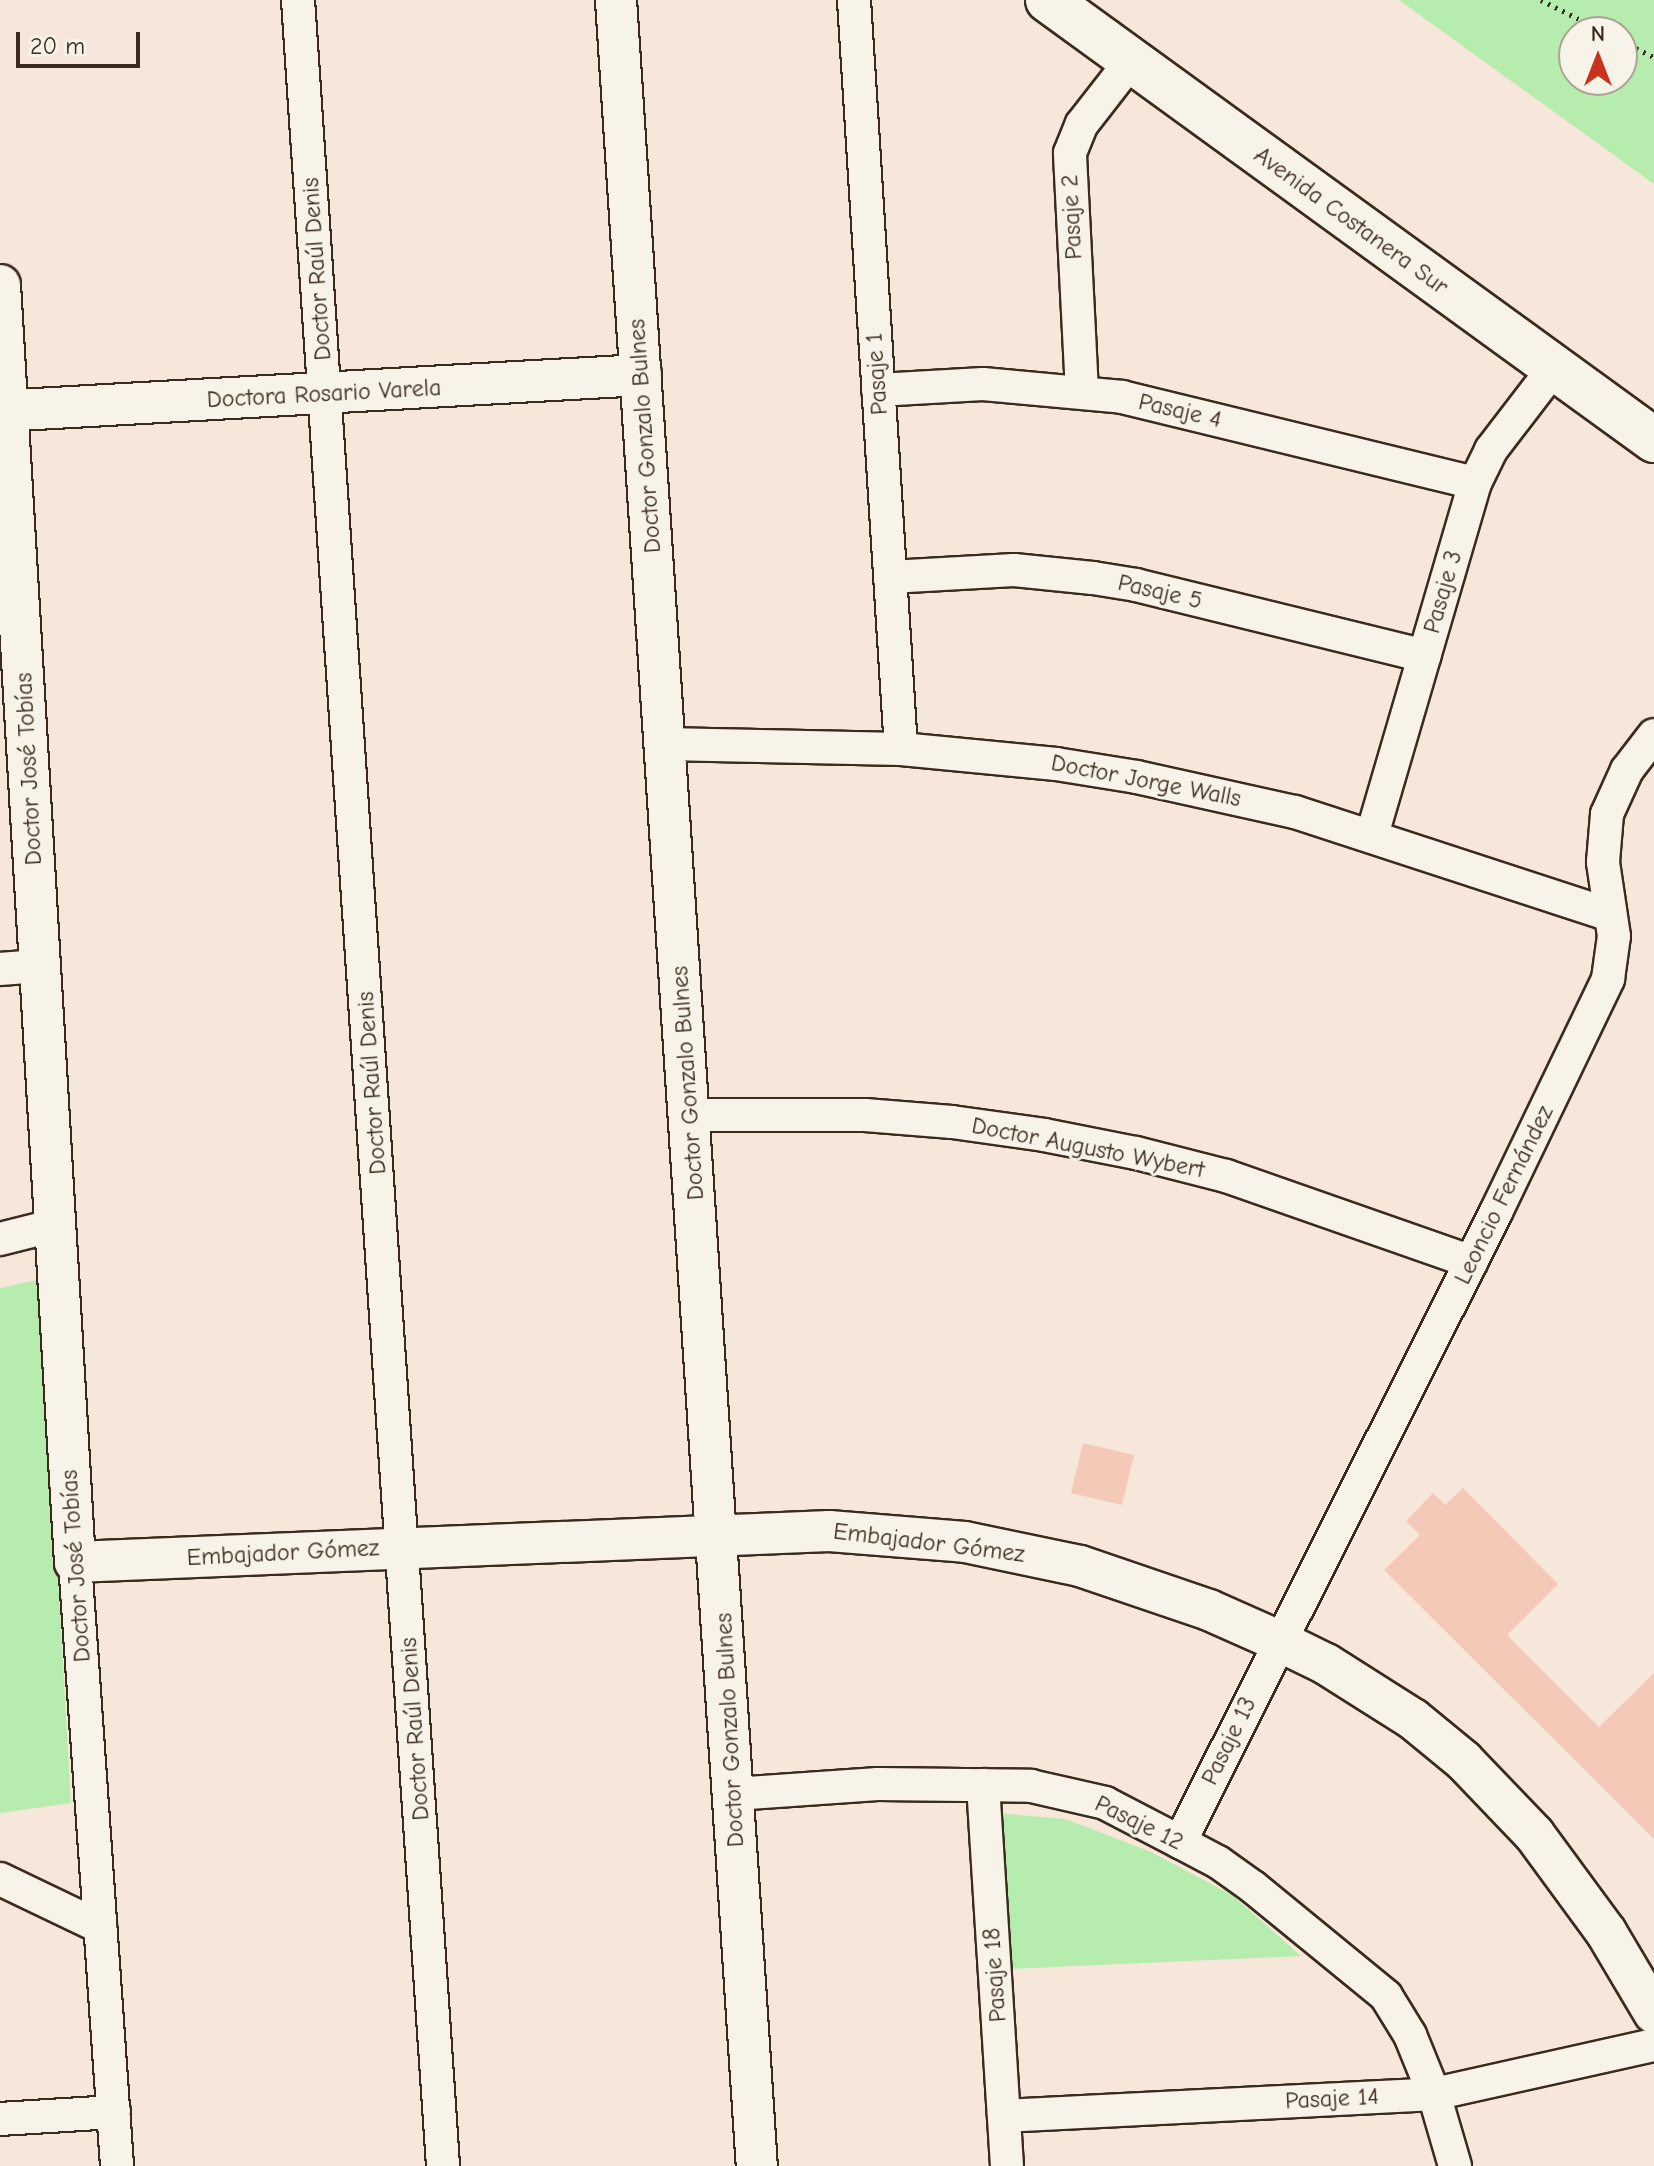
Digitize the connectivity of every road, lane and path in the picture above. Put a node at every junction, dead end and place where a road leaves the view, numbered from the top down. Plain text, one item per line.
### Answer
1 (298, 0) edge
2 (616, 0) edge
3 (854, 0) edge
4 (1048, 0) edge
5 (1541, 0) edge
6 (1573, 16) edge
7 (1131, 61) junction
8 (0, 285) edge
9 (1554, 368) junction
10 (641, 375) junction
11 (878, 390) junction
12 (1082, 392) junction
13 (326, 395) junction
14 (4, 411) edge
15 (1654, 440) edge
16 (1475, 483) junction
17 (890, 577) junction
18 (1424, 656) junction
19 (1654, 735) edge
20 (665, 744) junction
21 (901, 749) junction
22 (1372, 835) junction
23 (1610, 915) junction
24 (40, 966) junction
25 (0, 969) edge
26 (690, 1115) junction
27 (56, 1225) junction
28 (0, 1239) edge
29 (1471, 1262) junction
30 (717, 1534) junction
31 (403, 1548) junction
32 (75, 1562) junction
33 (1279, 1641) junction
34 (983, 1785) junction
35 (734, 1794) junction
36 (1180, 1842) junction
37 (0, 1879) edge
38 (100, 1927) junction
39 (1654, 2013) edge
40 (1654, 2045) edge
41 (1434, 2094) junction
42 (114, 2112) junction
43 (1004, 2116) junction
44 (0, 2119) edge
45 (117, 2166) edge
46 (443, 2166) edge
47 (757, 2166) edge
48 (1007, 2166) edge
49 (1455, 2166) edge

1 - 13 street, Doctor Raúl Denis
2 - 10 street, Doctor Gonzalo Bulnes
3 - 11 street, Pasaje 1
4 - 7 main road, Avenida Costanera Sur
5 - 6 path
7 - 9 main road, Avenida Costanera Sur
7 - 12 street, Pasaje 2
8 - 14 street, Doctor José Tobías
9 - 15 main road, Avenida Costanera Sur
9 - 16 street, Pasaje 3
10 - 13 street, Doctora Rosario Varela
10 - 20 street, Doctor Gonzalo Bulnes
11 - 12 street, Pasaje 4
11 - 17 street, Pasaje 1
12 - 16 street, Pasaje 4
13 - 14 street, Doctora Rosario Varela
13 - 31 street, Doctor Raúl Denis
14 - 24 street, Doctor José Tobías
16 - 18 street, Pasaje 3
17 - 18 street, Pasaje 5
17 - 21 street, Pasaje 1
18 - 22 street, Pasaje 3
19 - 23 street, Leoncio Fernández
20 - 21 street, Doctor Jorge Walls
20 - 26 street, Doctor Gonzalo Bulnes
21 - 22 street, Doctor Jorge Walls
22 - 23 street, Doctor Jorge Walls
23 - 29 street, Leoncio Fernández
24 - 25 street
24 - 27 street, Doctor José Tobías
26 - 29 street, Doctor Augusto Wybert
26 - 30 street, Doctor Gonzalo Bulnes
27 - 28 street
27 - 32 street, Doctor José Tobías
29 - 33 street, Leoncio Fernández
30 - 31 street, Embajador Gómez
30 - 33 street, Embajador Gómez
30 - 35 street, Doctor Gonzalo Bulnes
31 - 32 street, Embajador Gómez
31 - 46 street, Doctor Raúl Denis
32 - 38 street, Doctor José Tobías
33 - 36 street, Pasaje 13
33 - 39 street, Embajador Gómez
34 - 35 street, Pasaje 12
34 - 36 street, Pasaje 12
34 - 43 street, Pasaje 18
35 - 47 street, Doctor Gonzalo Bulnes
36 - 41 street, Pasaje 12
37 - 38 street
38 - 42 street, Doctor José Tobías
40 - 41 street, Pasaje 14
41 - 43 street, Pasaje 14
41 - 49 street, Pasaje 12
42 - 44 street
42 - 45 street, Doctor José Tobías
43 - 48 street, Pasaje 18

